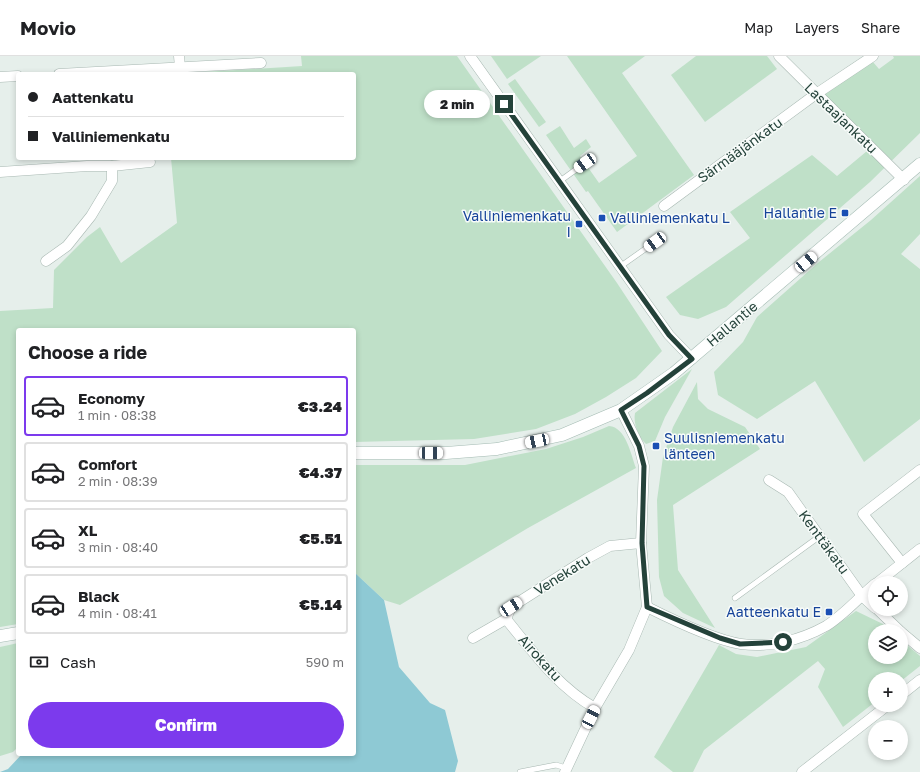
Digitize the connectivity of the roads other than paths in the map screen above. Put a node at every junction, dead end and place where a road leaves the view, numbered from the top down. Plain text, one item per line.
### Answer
1 (179, 56) edge
2 (470, 56) edge
3 (779, 56) edge
4 (873, 56) edge
5 (262, 63) dead end
6 (180, 67) junction
7 (93, 72) edge
8 (16, 76) edge
9 (0, 77) edge
10 (816, 94) junction
11 (150, 162) dead end
12 (585, 163) dead end
13 (920, 164) edge
14 (112, 166) junction
15 (0, 172) edge
16 (904, 180) junction
17 (560, 181) junction
18 (664, 206) dead end
19 (655, 242) dead end
20 (46, 261) dead end
21 (621, 266) junction
22 (692, 359) junction
23 (621, 410) junction
24 (356, 453) edge
25 (920, 470) edge
26 (769, 480) dead end
27 (820, 536) junction
28 (642, 543) junction
29 (920, 549) edge
30 (902, 563) junction
31 (886, 576) edge
32 (868, 591) edge
33 (862, 596) junction
34 (735, 598) dead end
35 (868, 601) edge
36 (647, 607) junction
37 (884, 616) edge
38 (506, 619) junction
39 (893, 624) edge
40 (16, 633) edge
41 (0, 636) edge
42 (473, 638) dead end
43 (908, 638) edge
44 (920, 648) edge
45 (920, 680) edge
46 (908, 689) edge
47 (595, 708) junction
48 (879, 712) edge
49 (568, 771) edge
50 (520, 772) edge
51 (802, 772) edge

1 - 6 street
2 - 17 street
3 - 10 street, Lastaajankatu
4 - 10 street, Särmääjänkatu
5 - 6 street
6 - 7 street
8 - 9 street
10 - 16 street, Lastaajankatu
10 - 18 street, Särmääjänkatu
11 - 14 street
12 - 17 lane
13 - 16 street, Hallantie
14 - 15 street
14 - 20 street
16 - 22 street, Hallantie
17 - 21 street
19 - 21 lane
21 - 22 street
22 - 23 street, Hallantie
23 - 24 street, Hallantie
23 - 28 street
25 - 30 street
26 - 27 street, Kenttäkatu
27 - 33 street, Kenttäkatu
27 - 34 lane
28 - 36 street
28 - 38 street, Venekatu
29 - 30 street
30 - 31 street
32 - 33 street
33 - 35 street, Kenttäkatu
33 - 36 street
36 - 47 street
37 - 39 street, Kenttäkatu
38 - 42 street, Venekatu
38 - 47 street, Airokatu
40 - 41 street
43 - 44 street, Kenttäkatu
45 - 46 street
47 - 49 street
48 - 51 street
49 - 50 lane

